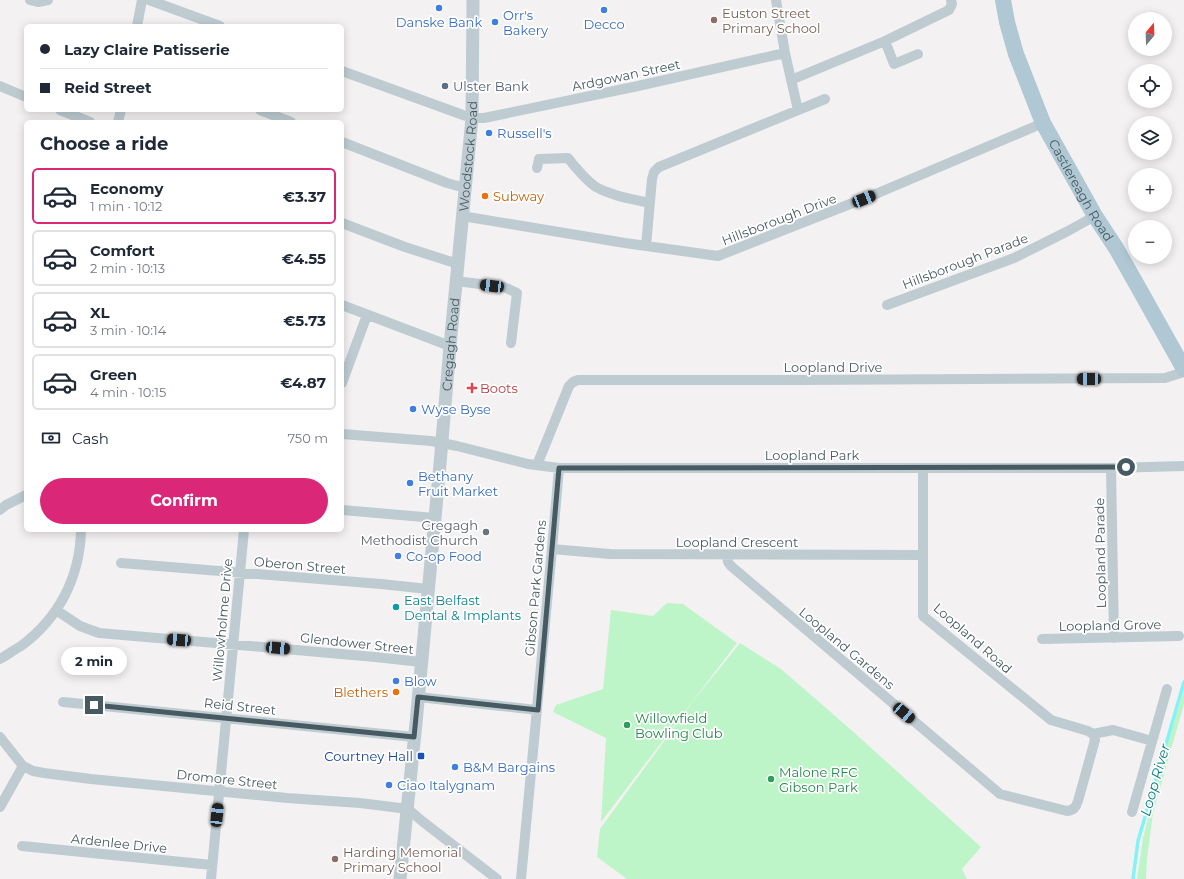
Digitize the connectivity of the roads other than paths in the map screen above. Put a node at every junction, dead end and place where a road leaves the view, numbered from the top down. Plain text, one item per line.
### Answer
1 (30, 0) edge
2 (48, 0) edge
3 (142, 0) edge
4 (149, 0) edge
5 (473, 0) edge
6 (776, 0) edge
7 (951, 0) edge
8 (1003, 0) edge
9 (137, 24) edge
10 (215, 24) edge
11 (885, 41) junction
12 (785, 53) junction
13 (918, 54) dead end
14 (344, 73) edge
15 (791, 80) junction
16 (0, 86) edge
17 (24, 96) edge
18 (825, 99) dead end
19 (798, 110) junction
20 (65, 112) edge
21 (265, 112) edge
22 (472, 118) junction
23 (85, 120) edge
24 (286, 120) edge
25 (1043, 124) junction
26 (344, 143) edge
27 (537, 168) dead end
28 (465, 188) junction
29 (650, 203) junction
30 (462, 216) junction
31 (1094, 216) junction
32 (344, 224) edge
33 (646, 246) junction
34 (458, 264) junction
35 (456, 281) junction
36 (887, 305) dead end
37 (344, 306) edge
38 (367, 315) junction
39 (512, 343) dead end
40 (450, 346) junction
41 (1184, 369) edge
42 (1184, 372) edge
43 (344, 378) edge
44 (344, 434) edge
45 (442, 446) junction
46 (536, 465) junction
47 (1184, 466) edge
48 (559, 468) junction
49 (923, 468) junction
50 (1111, 468) junction
51 (24, 496) edge
52 (0, 510) edge
53 (344, 510) edge
54 (435, 518) junction
55 (80, 532) edge
56 (244, 532) edge
57 (552, 549) junction
58 (923, 555) junction
59 (727, 556) junction
60 (121, 563) dead end
61 (240, 573) junction
62 (428, 589) junction
63 (56, 610) junction
64 (1179, 636) dead end
65 (1042, 638) dead end
66 (1114, 638) junction
67 (233, 644) junction
68 (0, 659) edge
69 (422, 662) junction
70 (1167, 689) dead end
71 (418, 697) junction
72 (63, 702) dead end
73 (538, 710) junction
74 (226, 718) junction
75 (1091, 733) junction
76 (0, 737) edge
77 (414, 737) junction
78 (1152, 741) junction
79 (23, 766) junction
80 (220, 792) junction
81 (0, 807) edge
82 (408, 809) junction
83 (1132, 812) dead end
84 (22, 846) dead end
85 (212, 865) junction
86 (211, 879) edge
87 (400, 879) edge
88 (497, 879) edge
89 (521, 879) edge

1 - 2 street
3 - 9 street
4 - 10 street
5 - 22 street, Woodstock Road
6 - 12 street
7 - 11 street
8 - 25 main road, Castlereagh Road
11 - 13 street
11 - 15 street
12 - 15 street
12 - 22 street, Ardgowan Street
14 - 22 street
15 - 19 street
16 - 17 street
18 - 19 street
19 - 29 street
20 - 23 street
21 - 24 street
22 - 28 street, Woodstock Road
25 - 31 main road, Castlereagh Road
25 - 33 street, Hillsborough Drive
26 - 28 street
27 - 29 street
28 - 30 street, Woodstock Road
29 - 33 street
30 - 33 street, Hillsborough Drive
30 - 34 street, Woodstock Road
31 - 36 street, Hillsborough Parade
31 - 41 main road, Castlereagh Road
32 - 34 street
34 - 35 street, Cregagh Road
35 - 39 street
35 - 40 street, Cregagh Road
37 - 38 street
38 - 40 street
38 - 43 street
40 - 45 street, Cregagh Road
42 - 46 street, Loopland Drive
44 - 45 street, Loopland Park
45 - 46 street, Loopland Park
45 - 54 street, Cregagh Road
46 - 48 street, Loopland Park
47 - 50 street, Loopland Park
48 - 49 street, Loopland Park
48 - 57 street, Gibson Park Gardens
49 - 50 street, Loopland Park
49 - 58 street, Loopland Road
50 - 66 street, Loopland Parade
51 - 52 street
53 - 54 street
54 - 62 street, Cregagh Road
55 - 63 street
56 - 61 street, Willowholme Drive
57 - 59 street, Loopland Crescent
57 - 73 street, Gibson Park Gardens
58 - 59 street, Loopland Crescent
58 - 75 street, Loopland Road
59 - 75 street, Loopland Gardens
60 - 61 street, Oberon Street
61 - 62 street, Oberon Street
61 - 67 street, Willowholme Drive
62 - 69 street, Cregagh Road
63 - 67 street, Glendower Street
63 - 68 street
64 - 66 street, Loopland Grove
65 - 66 street, Loopland Grove
67 - 69 street, Glendower Street
67 - 74 street, Willowholme Drive
69 - 71 street, Cregagh Road
70 - 78 street
71 - 73 street
71 - 77 street, Cregagh Road
72 - 74 street, Reid Street
73 - 89 street, Gibson Park Gardens
74 - 77 street, Reid Street
74 - 80 street, Willowholme Drive
75 - 78 street
76 - 79 street
77 - 82 street, Cregagh Road
78 - 83 street
79 - 80 street, Dromore Street
79 - 81 street
80 - 82 street, Dromore Street
80 - 85 street, Willowholme Drive
82 - 87 street, Cregagh Road
82 - 88 street
84 - 85 street, Ardenlee Drive
85 - 86 street, Willowholme Drive

